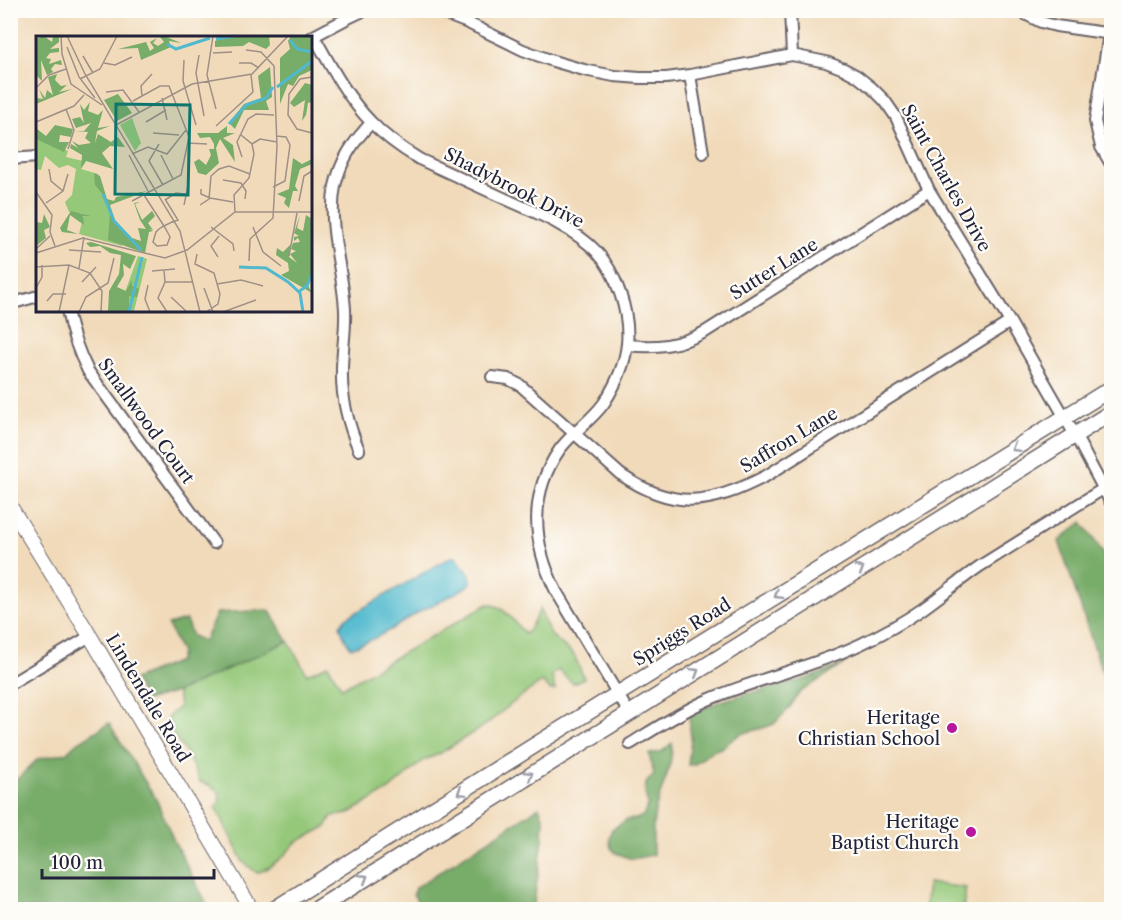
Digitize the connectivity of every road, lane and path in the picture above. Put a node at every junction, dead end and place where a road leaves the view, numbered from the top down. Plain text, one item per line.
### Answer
1 (364, 10) edge
2 (434, 10) edge
3 (469, 10) edge
4 (790, 10) edge
5 (1017, 10) edge
6 (468, 23) junction
7 (1110, 34) edge
8 (312, 37) edge
9 (792, 55) junction
10 (690, 75) junction
11 (371, 123) junction
12 (703, 153) dead end
13 (36, 157) edge
14 (10, 159) edge
15 (1112, 166) edge
16 (929, 190) junction
17 (36, 297) edge
18 (10, 304) edge
19 (67, 312) edge
20 (1010, 322) junction
21 (627, 345) junction
22 (492, 377) dead end
23 (1112, 388) edge
24 (1112, 412) edge
25 (1064, 417) junction
26 (574, 432) junction
27 (1075, 435) junction
28 (359, 450) dead end
29 (1103, 489) junction
30 (1112, 505) edge
31 (10, 506) edge
32 (214, 543) dead end
33 (90, 636) junction
34 (10, 684) edge
35 (617, 695) junction
36 (629, 713) junction
37 (630, 744) dead end
38 (252, 909) edge
39 (273, 909) edge
40 (315, 909) edge

1 - 8 street
2 - 6 street, Saint Charles Drive
3 - 6 street
4 - 9 street
5 - 7 street
6 - 10 street, Saint Charles Drive
7 - 15 street
8 - 11 street, Shadybrook Drive
9 - 10 street, Saint Charles Drive
9 - 16 street, Saint Charles Drive
10 - 12 street
11 - 21 street, Shadybrook Drive
11 - 28 street
13 - 14 street
16 - 20 street, Saint Charles Drive
16 - 21 street, Sutter Lane
17 - 18 street
19 - 32 street, Smallwood Court
20 - 25 street, Saint Charles Drive
20 - 26 street, Saffron Lane
21 - 26 street, Shadybrook Drive
22 - 26 street, Saffron Lane
23 - 25 main road, Spriggs Road
24 - 27 main road
25 - 27 street, Saint Charles Drive
25 -> 35 main road, Spriggs Road
26 - 35 street, Shadybrook Drive
27 - 29 street, Saint Charles Drive
36 -> 27 main road
29 - 30 street, Saint Charles Drive
29 - 37 street
31 - 33 street, Lindendale Road
33 - 34 street
33 - 38 street, Lindendale Road
35 - 36 street, Shadybrook Drive
35 -> 39 main road, Spriggs Road
40 -> 36 main road

